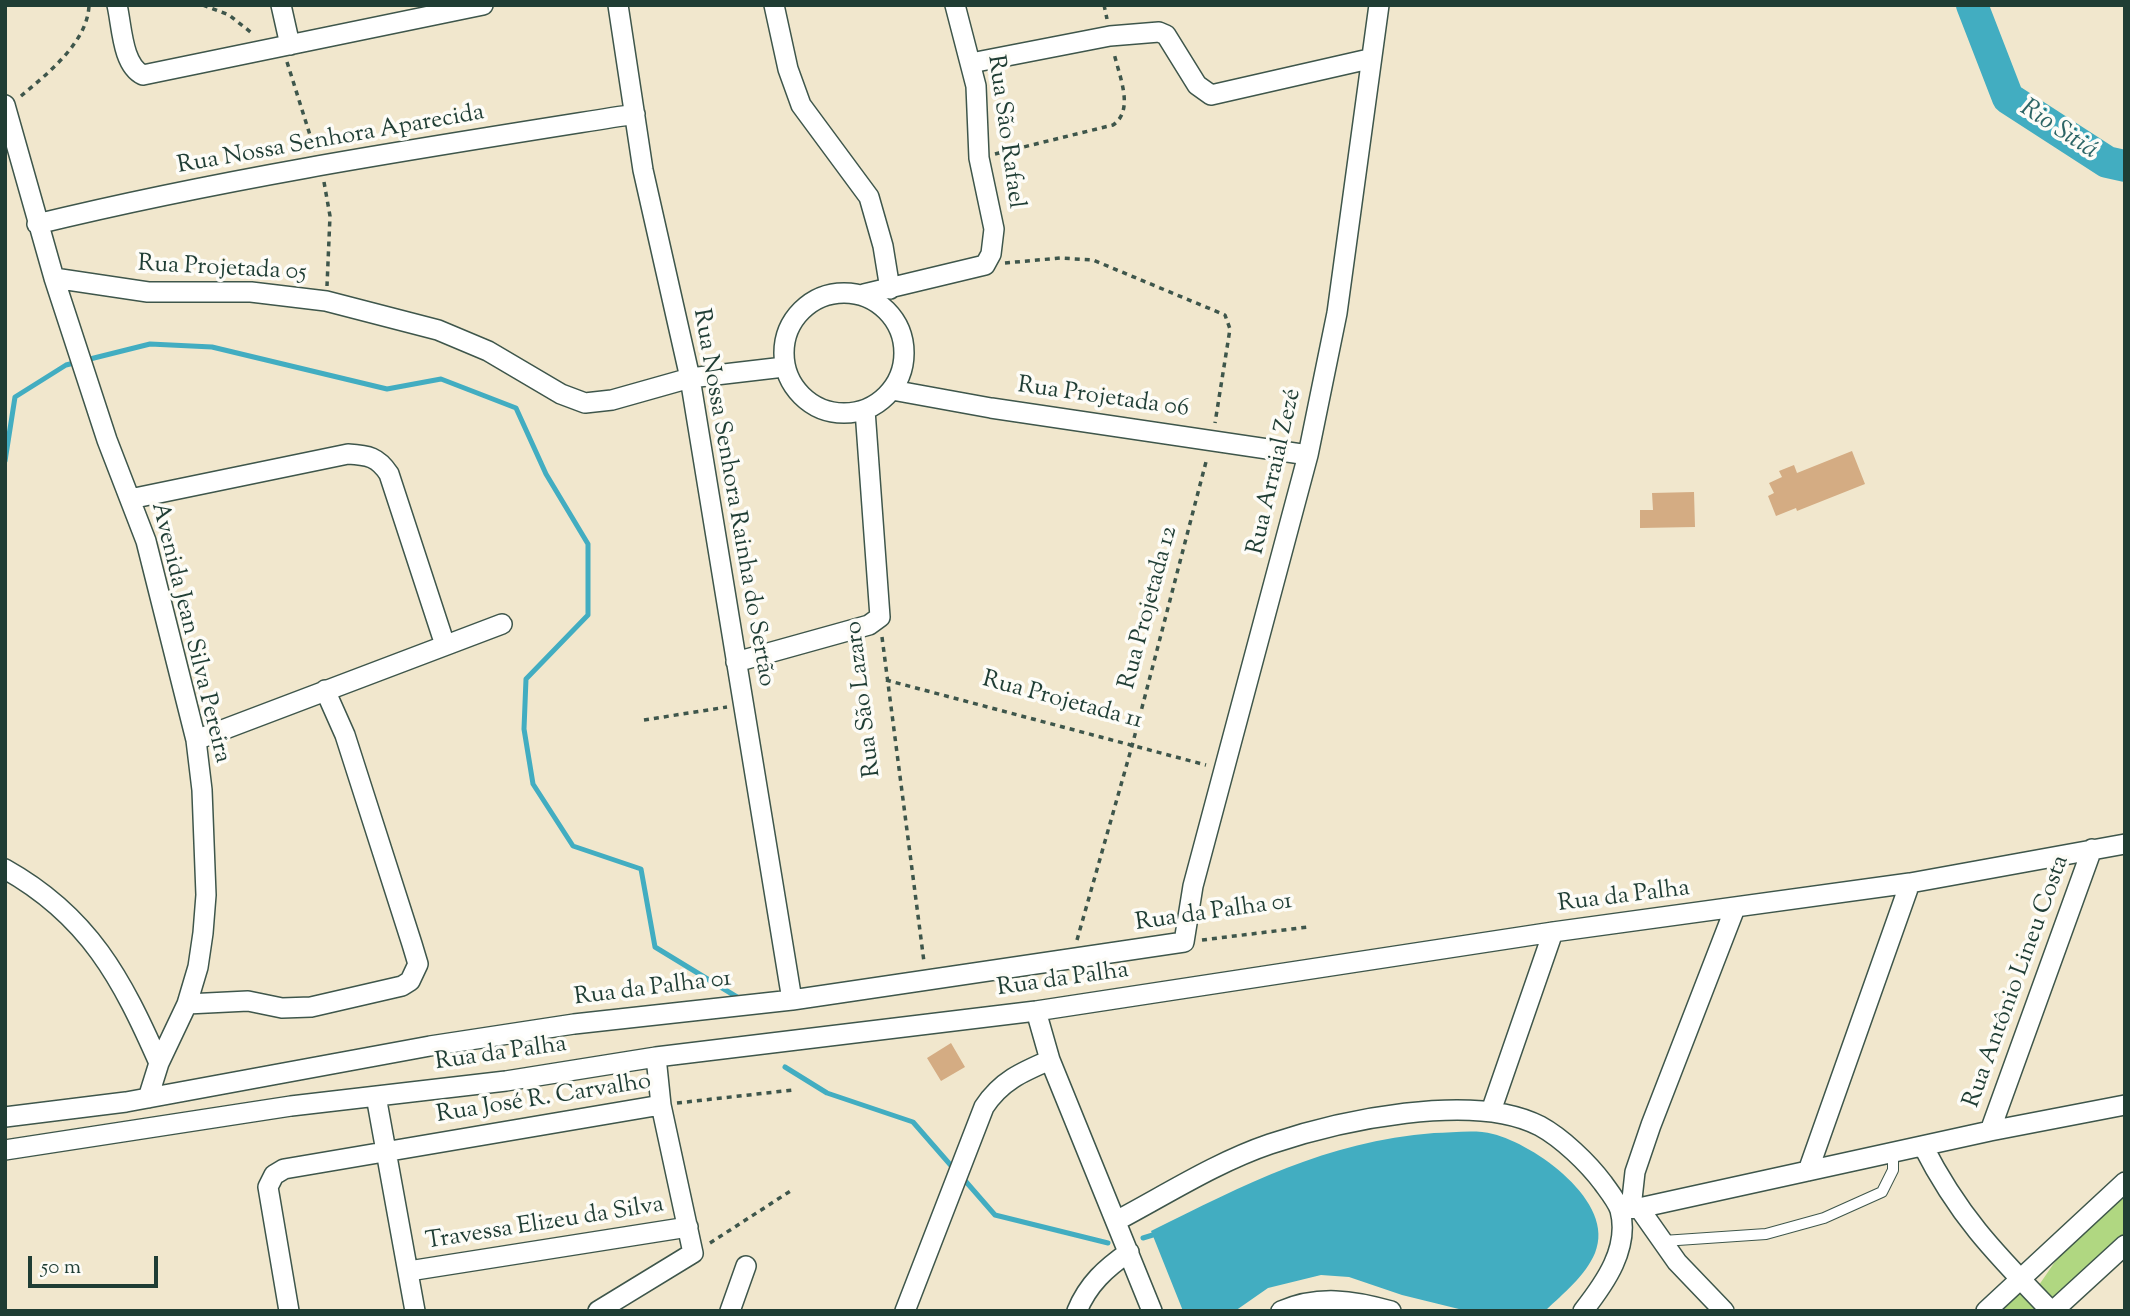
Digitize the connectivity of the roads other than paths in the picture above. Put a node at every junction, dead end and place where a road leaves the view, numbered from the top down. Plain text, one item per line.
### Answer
1 (117, 5) edge
2 (281, 5) edge
3 (483, 5) edge
4 (618, 5) edge
5 (775, 5) edge
6 (955, 5) edge
7 (1379, 5) edge
8 (447, 9) edge
9 (281, 47) junction
10 (1369, 59) junction
11 (971, 63) junction
12 (6, 107) edge
13 (635, 114) junction
14 (37, 224) junction
15 (54, 278) junction
16 (890, 289) junction
17 (864, 294) junction
18 (784, 367) junction
19 (690, 378) junction
20 (892, 390) junction
21 (864, 410) junction
22 (1308, 456) junction
23 (130, 499) junction
24 (502, 624) dead end
25 (446, 645) junction
26 (736, 662) junction
27 (325, 690) junction
28 (195, 740) junction
29 (2125, 844) edge
30 (2092, 849) junction
31 (5, 869) edge
32 (1910, 883) junction
33 (1735, 908) junction
34 (1553, 932) junction
35 (1184, 942) joint
36 (792, 1000) junction
37 (187, 1004) junction
38 (1037, 1011) junction
39 (656, 1057) junction
40 (1049, 1060) junction
41 (159, 1063) junction
42 (376, 1096) junction
43 (148, 1098) junction
44 (662, 1105) junction
45 (2125, 1105) edge
46 (1491, 1111) junction
47 (5, 1117) edge
48 (1990, 1131) junction
49 (1923, 1146) junction
50 (5, 1150) edge
51 (388, 1150) junction
52 (1893, 1152) junction
53 (1808, 1171) junction
54 (2125, 1182) edge
55 (1630, 1208) junction
56 (1118, 1220) junction
57 (688, 1227) junction
58 (1661, 1241) junction
59 (2125, 1245) edge
60 (1129, 1252) junction
61 (746, 1266) dead end
62 (409, 1271) junction
63 (2020, 1279) junction
64 (289, 1311) edge
65 (415, 1311) edge
66 (598, 1311) edge
67 (730, 1311) edge
68 (905, 1311) edge
69 (1077, 1311) edge
70 (1153, 1311) edge
71 (1281, 1311) edge
72 (1391, 1311) edge
73 (1583, 1311) edge
74 (1724, 1311) edge
75 (1986, 1311) edge
76 (2052, 1311) edge

1 - 9 street
2 - 9 street
3 - 8 street
4 - 13 street, Rua Nossa Senhora Rainha do Sertão
5 - 16 street
6 - 11 street, Rua São Rafael
7 - 10 street, Rua Arraial Zezé
8 - 9 street
10 - 11 street
10 - 22 street, Rua Arraial Zezé
11 - 16 street, Rua São Rafael
12 - 14 street, Avenida Jean Silva Pereira
13 - 14 street, Rua Nossa Senhora Aparecida
13 - 19 street, Rua Nossa Senhora Rainha do Sertão
14 - 15 street, Avenida Jean Silva Pereira
15 - 19 street, Rua Projetada 05
15 - 23 street, Avenida Jean Silva Pereira
16 - 17 street
17 - 18 street
17 - 20 street
18 - 19 street, Rua Projetada 05
18 - 21 street
19 - 26 street, Rua Nossa Senhora Rainha do Sertão
20 - 21 street
20 - 22 street, Rua Projetada 06
21 - 26 street, Rua São Lazaro
22 - 35 street, Rua Arraial Zezé
23 - 25 street
23 - 28 street, Avenida Jean Silva Pereira
24 - 25 street
25 - 27 street
26 - 36 street, Rua Nossa Senhora Rainha do Sertão
27 - 28 street
27 - 37 street
28 - 37 street, Avenida Jean Silva Pereira
29 - 30 street, Rua da Palha
30 - 32 street, Rua da Palha
30 - 48 street, Rua Antônio Lineu Costa
31 - 41 street
32 - 33 street, Rua da Palha
32 - 53 street
33 - 34 street, Rua da Palha
33 - 55 street
34 - 38 street, Rua da Palha
34 - 46 street
35 - 36 street, Rua da Palha 01
36 - 43 street, Rua da Palha 01
37 - 41 street, Avenida Jean Silva Pereira
38 - 39 street, Rua da Palha
38 - 40 street
39 - 42 street, Rua da Palha
39 - 44 street
40 - 56 street
40 - 68 street
41 - 43 street, Avenida Jean Silva Pereira
42 - 50 street, Rua da Palha
42 - 51 street
43 - 47 street, Rua da Palha 01
44 - 51 street, Rua José R. Carvalho
44 - 57 street
45 - 48 street
46 - 55 street
46 - 56 street
48 - 49 street
49 - 52 street
49 - 63 street
51 - 62 street
51 - 64 street, Rua José R. Carvalho
52 - 53 street
52 - 58 lane
53 - 55 street
54 - 63 street
55 - 58 street
55 - 73 street
56 - 60 street
57 - 62 street, Travessa Elizeu da Silva
57 - 66 street
58 - 74 street
59 - 76 street
60 - 69 street
60 - 70 street
61 - 67 street
62 - 65 street
63 - 75 street
63 - 76 street
71 - 72 street

